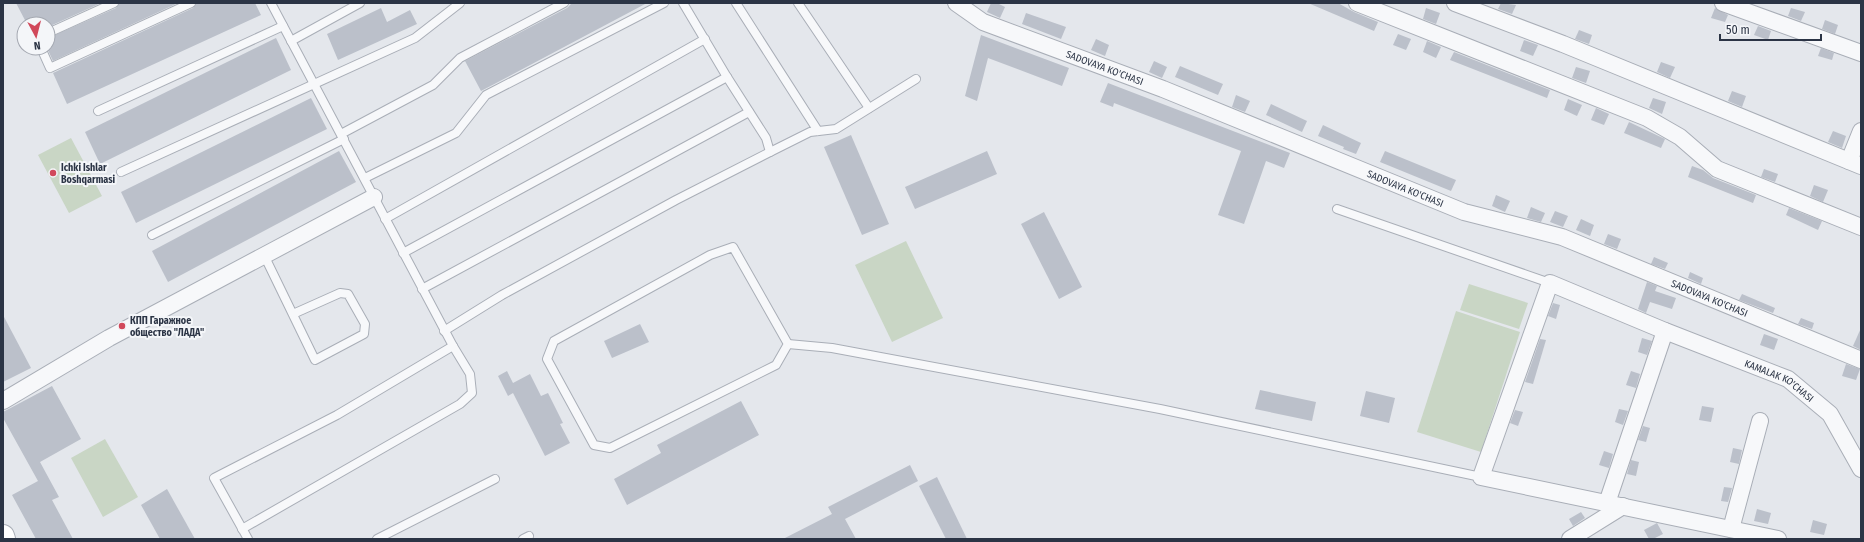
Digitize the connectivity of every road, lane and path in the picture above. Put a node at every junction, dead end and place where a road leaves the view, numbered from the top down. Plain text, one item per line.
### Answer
1 (114, 3) edge
2 (191, 3) edge
3 (271, 3) edge
4 (360, 3) edge
5 (460, 3) edge
6 (564, 3) edge
7 (664, 3) edge
8 (683, 3) edge
9 (736, 3) edge
10 (798, 3) edge
11 (956, 3) edge
12 (1357, 3) edge
13 (1454, 3) edge
14 (1723, 3) edge
15 (283, 26) junction
16 (56, 29) edge
17 (705, 39) junction
18 (291, 40) junction
19 (1861, 53) edge
20 (45, 56) edge
21 (727, 77) junction
22 (916, 79) dead end
23 (314, 83) junction
24 (869, 108) junction
25 (98, 111) dead end
26 (749, 112) junction
27 (818, 131) junction
28 (1861, 132) edge
29 (342, 136) junction
30 (770, 152) junction
31 (1855, 163) edge
32 (121, 172) dead end
33 (365, 178) junction
34 (374, 197) junction
35 (1337, 209) dead end
36 (386, 219) junction
37 (1861, 227) edge
38 (152, 235) dead end
39 (403, 253) junction
40 (264, 256) junction
41 (1550, 283) junction
42 (422, 289) junction
43 (293, 314) junction
44 (444, 331) junction
45 (1665, 331) junction
46 (788, 344) junction
47 (453, 346) junction
48 (1861, 360) edge
49 (3, 401) edge
50 (1760, 421) dead end
51 (1861, 469) edge
52 (1481, 477) junction
53 (496, 479) dead end
54 (1607, 503) junction
55 (1624, 506) junction
56 (242, 529) junction
57 (1731, 529) junction
58 (3, 536) edge
59 (4, 539) edge
60 (248, 539) edge
61 (377, 539) edge
62 (1570, 539) edge
63 (1778, 539) edge

1 - 16 lane
2 - 20 lane
3 - 15 lane
4 - 18 lane
5 - 23 lane
6 - 29 lane
7 - 33 lane
8 - 17 lane
9 - 27 lane
10 - 24 lane
11 - 48 street, SADOVAYA KO'CHASI
12 - 37 street
13 - 31 street
14 - 19 street
15 - 18 lane
15 - 25 lane
17 - 21 lane
17 - 36 lane
18 - 23 lane
21 - 26 lane
21 - 39 lane
22 - 24 lane
23 - 29 lane
23 - 32 lane
24 - 27 lane
26 - 30 lane
26 - 42 lane
27 - 30 lane
28 - 31 street
29 - 33 lane
29 - 38 lane
30 - 44 lane
33 - 34 lane
34 - 36 lane
34 - 40 street
35 - 41 lane
36 - 39 lane
39 - 42 lane
40 - 43 lane
40 - 49 street
41 - 45 street, KAMALAK KO'CHASI
41 - 52 street
42 - 44 lane
43 - 43 lane
44 - 47 lane
45 - 51 street, KAMALAK KO'CHASI
45 - 54 street
46 - 46 lane
46 - 52 lane
47 - 56 lane
47 - 56 lane
50 - 57 street
52 - 54 street
53 - 61 lane
54 - 55 street
55 - 57 street
55 - 62 street
56 - 60 lane
57 - 63 street
58 - 59 main road

